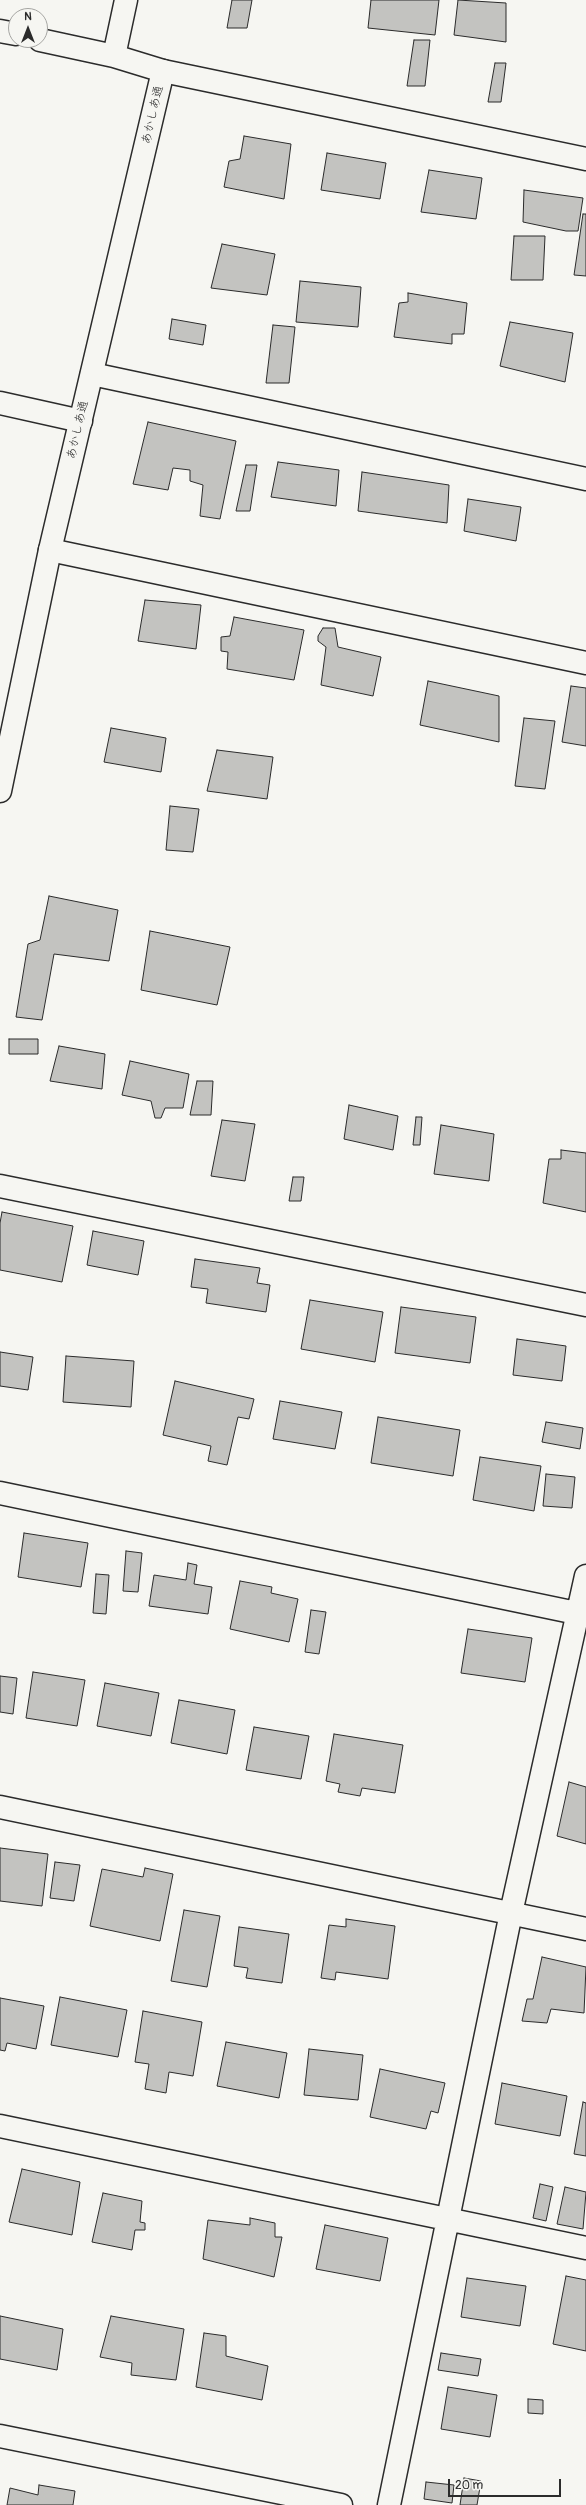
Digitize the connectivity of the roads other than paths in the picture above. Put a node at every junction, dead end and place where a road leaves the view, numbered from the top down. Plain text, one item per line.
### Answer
1 (126, 0) edge
2 (48, 42) edge
3 (114, 56) junction
4 (163, 71) junction
5 (586, 159) edge
6 (92, 374) junction
7 (0, 403) edge
8 (81, 421) junction
9 (586, 479) edge
10 (50, 550) junction
11 (586, 663) edge
12 (0, 791) edge
13 (0, 1186) edge
14 (586, 1305) edge
15 (0, 1493) edge
16 (586, 1576) edge
17 (582, 1614) edge
18 (0, 1807) edge
19 (511, 1913) junction
20 (586, 1929) edge
21 (0, 2126) edge
22 (449, 2218) junction
23 (586, 2248) edge
24 (0, 2436) edge
25 (341, 2505) edge
26 (389, 2505) edge

1 - 3 street
2 - 3 street
3 - 4 street
4 - 5 street
4 - 6 street, あかしあ通
6 - 8 street, あかしあ通
6 - 9 street
7 - 8 street
8 - 10 street, あかしあ通
10 - 11 street
10 - 12 street, あかしあ通
13 - 14 street
15 - 17 street
16 - 17 street
17 - 19 street
18 - 19 street
19 - 20 street
19 - 22 street
21 - 22 street
22 - 23 street
22 - 26 street
24 - 25 street

